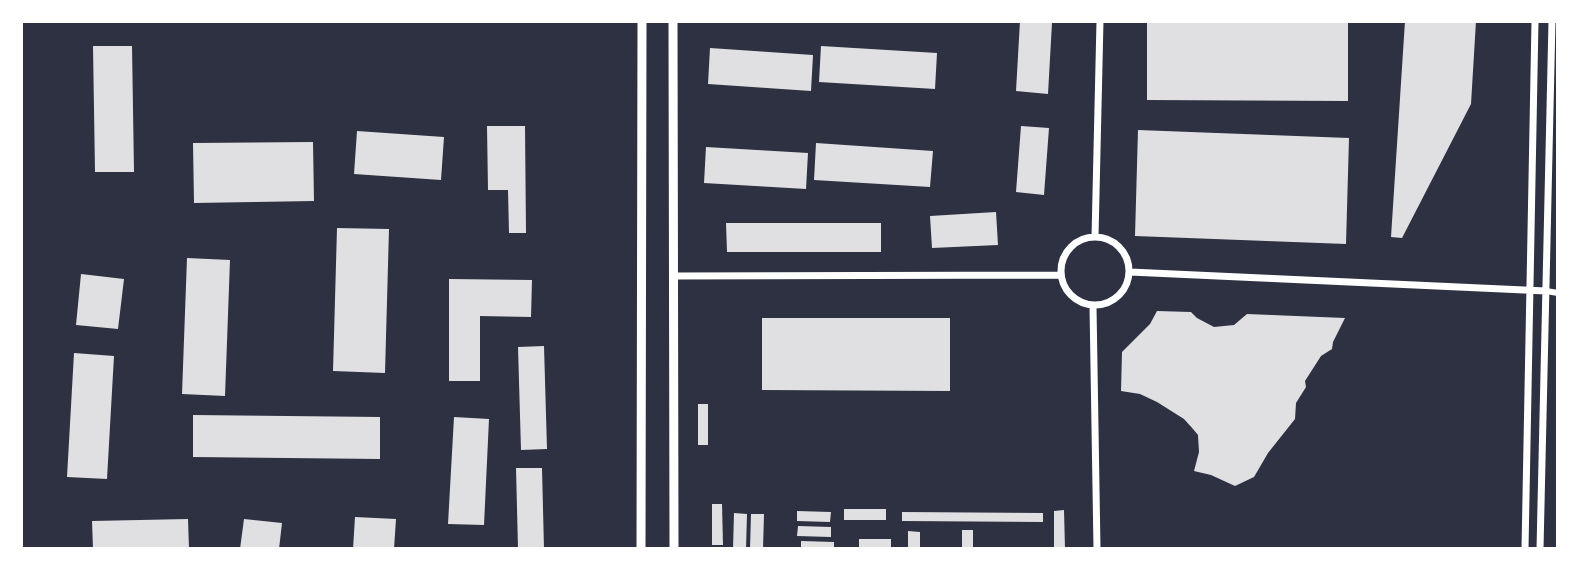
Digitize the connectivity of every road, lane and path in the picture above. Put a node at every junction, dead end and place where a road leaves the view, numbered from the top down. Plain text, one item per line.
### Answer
1 (642, 21) edge
2 (673, 21) edge
3 (1100, 21) edge
4 (1535, 21) edge
5 (1552, 21) edge
6 (1095, 237) junction
7 (1130, 271) junction
8 (1061, 275) junction
9 (673, 276) junction
10 (1529, 291) junction
11 (1546, 291) junction
12 (1558, 293) edge
13 (1093, 306) junction
14 (641, 549) edge
15 (674, 549) edge
16 (1097, 549) edge
17 (1525, 549) edge
18 (1540, 549) edge

1 - 14 main road
2 - 9 main road
3 - 6 street
4 - 10 street
5 - 11 street
6 - 7 street
6 - 8 street
7 - 10 street
7 - 13 street
8 - 9 street
8 - 13 street
9 - 15 main road
10 - 11 street
10 - 17 street
11 - 12 street
11 - 18 street
13 - 16 street

